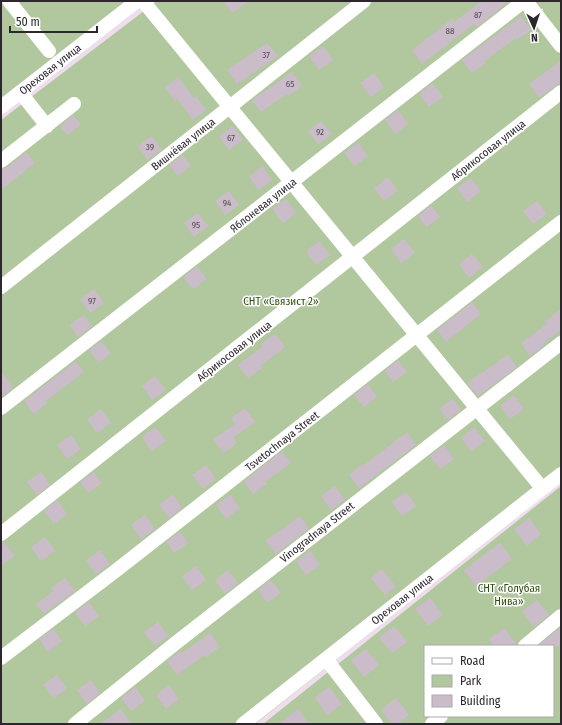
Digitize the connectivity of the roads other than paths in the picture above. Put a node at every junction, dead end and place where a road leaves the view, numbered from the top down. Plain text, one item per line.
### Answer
1 (10, 1) edge
2 (137, 1) edge
3 (143, 1) edge
4 (364, 1) edge
5 (525, 1) edge
6 (561, 46) edge
7 (49, 51) dead end
8 (20, 92) junction
9 (561, 92) edge
10 (74, 104) dead end
11 (1, 107) edge
12 (230, 107) junction
13 (47, 126) junction
14 (1, 161) edge
15 (291, 183) junction
16 (561, 222) edge
17 (353, 257) junction
18 (1, 287) edge
19 (416, 335) junction
20 (561, 342) edge
21 (1, 408) edge
22 (476, 408) junction
23 (561, 474) edge
24 (542, 488) junction
25 (1, 534) edge
26 (561, 616) edge
27 (526, 645) edge
28 (1, 658) edge
29 (326, 659) junction
30 (440, 717) edge
31 (75, 724) edge
32 (243, 724) edge
33 (376, 724) edge
34 (432, 724) edge

1 - 7 street
2 - 8 street, Ореховая улица
3 - 12 street
4 - 12 street, Вишнёвая улица
5 - 6 street
5 - 15 street, Яблоневая улица
8 - 11 street, Ореховая улица
8 - 13 street
9 - 17 street, Абрикосовая улица
10 - 13 street
12 - 15 street
12 - 18 street, Вишнёвая улица
13 - 14 street
15 - 17 street
15 - 21 street, Яблоневая улица
16 - 19 street, Tsvetochnaya Street
17 - 19 street
17 - 25 street, Абрикосовая улица
19 - 22 street
19 - 28 street, Tsvetochnaya Street
20 - 22 street, Vinogradnaya Street
22 - 24 street
22 - 31 street, Vinogradnaya Street
23 - 24 street, Ореховая улица
24 - 29 street, Ореховая улица
26 - 27 street
29 - 32 street, Ореховая улица
29 - 33 street
30 - 34 street

